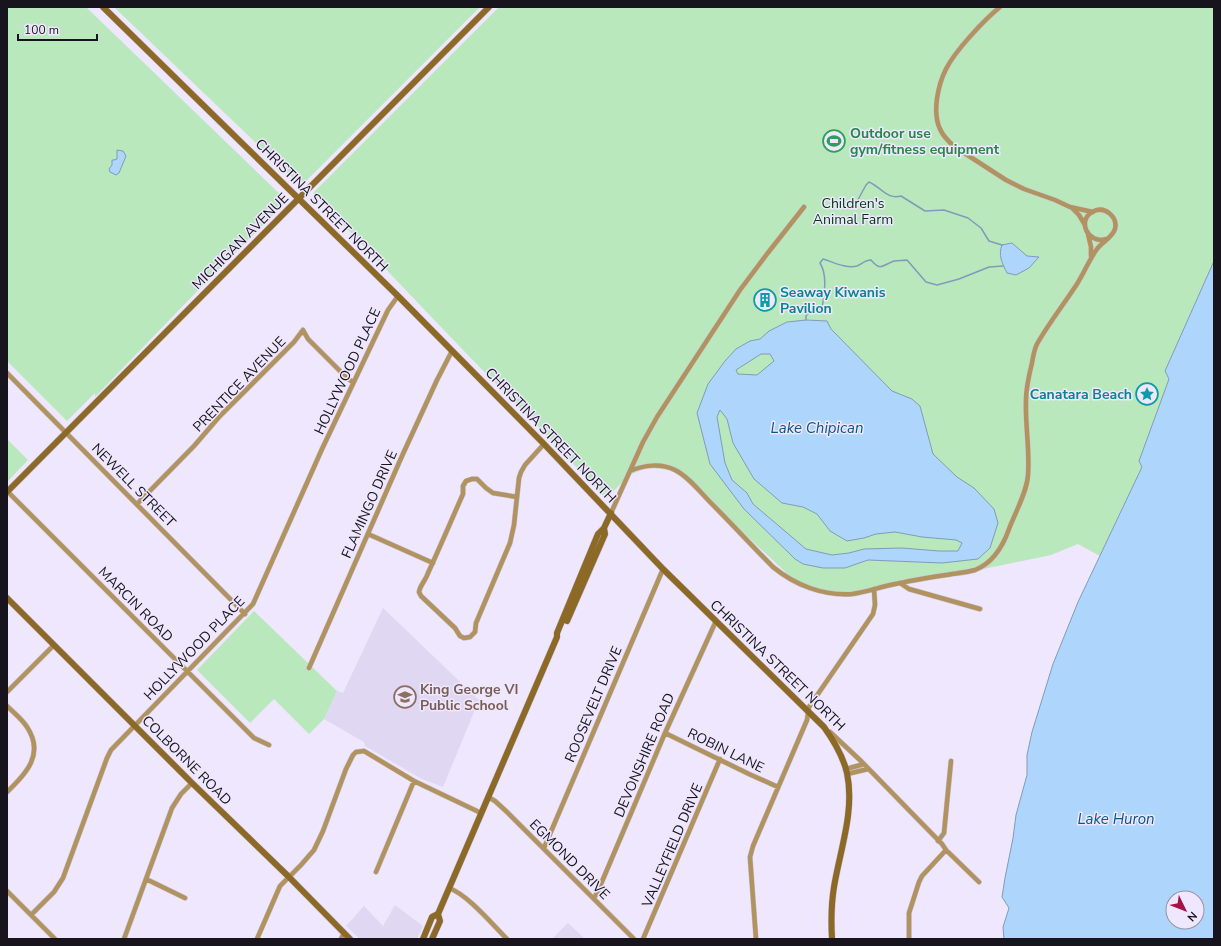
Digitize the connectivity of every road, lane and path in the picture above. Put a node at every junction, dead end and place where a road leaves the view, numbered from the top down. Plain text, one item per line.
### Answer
1 (102, 7) edge
2 (489, 7) edge
3 (1000, 7) edge
4 (299, 198) junction
5 (804, 207) dead end
6 (1070, 207) junction
7 (1093, 212) junction
8 (1085, 225) junction
9 (1088, 234) junction
10 (1107, 239) junction
11 (1091, 258) junction
12 (398, 296) junction
13 (452, 352) junction
14 (7, 373) edge
15 (353, 382) junction
16 (66, 432) junction
17 (544, 444) junction
18 (630, 472) junction
19 (7, 491) edge
20 (517, 497) junction
21 (137, 504) junction
22 (611, 513) junction
23 (368, 534) junction
24 (433, 563) junction
25 (663, 569) junction
26 (900, 583) junction
27 (874, 589) junction
28 (7, 598) edge
29 (980, 609) dead end
30 (245, 614) junction
31 (716, 621) junction
32 (54, 645) junction
33 (309, 668) dead end
34 (188, 671) junction
35 (7, 692) edge
36 (7, 706) edge
37 (808, 711) junction
38 (134, 726) junction
39 (824, 727) junction
40 (665, 733) junction
41 (269, 746) dead end
42 (720, 760) junction
43 (951, 761) dead end
44 (864, 764) junction
45 (868, 769) junction
46 (847, 772) junction
47 (414, 781) junction
48 (192, 783) junction
49 (778, 787) junction
50 (7, 792) edge
51 (488, 797) junction
52 (481, 813) junction
53 (938, 841) junction
54 (544, 848) junction
55 (946, 850) junction
56 (376, 872) dead end
57 (288, 876) junction
58 (146, 879) junction
59 (979, 882) dead end
60 (449, 888) junction
61 (7, 891) edge
62 (185, 898) dead end
63 (594, 898) junction
64 (438, 914) junction
65 (31, 915) junction
66 (343, 936) edge
67 (55, 939) edge
68 (124, 939) edge
69 (257, 939) edge
70 (350, 939) edge
71 (423, 939) edge
72 (432, 939) edge
73 (507, 939) edge
74 (634, 939) edge
75 (643, 939) edge
76 (756, 939) edge
77 (832, 939) edge
78 (909, 939) edge

1 - 4 main road, CHRISTINA STREET NORTH
2 - 4 main road, MICHIGAN AVENUE
3 - 6 street
4 - 12 main road, CHRISTINA STREET NORTH
4 - 16 main road, MICHIGAN AVENUE
5 - 18 street
6 - 7 street
6 - 8 street
7 - 8 street
7 - 10 street
8 - 9 street
9 - 10 street
9 - 11 street
10 - 11 street
11 - 26 street
12 - 13 main road, CHRISTINA STREET NORTH
12 - 15 street, HOLLYWOOD PLACE
13 - 17 main road, CHRISTINA STREET NORTH
13 - 23 street, FLAMINGO DRIVE
14 - 16 street, NEWELL STREET
15 - 21 street, PRENTICE AVENUE
15 - 30 street, HOLLYWOOD PLACE
16 - 19 main road, MICHIGAN AVENUE
16 - 21 street, NEWELL STREET
17 - 20 street
17 - 22 main road, CHRISTINA STREET NORTH
18 - 22 street
18 - 27 street
19 - 34 street, MARCIN ROAD
20 - 24 street
20 - 24 street
21 - 30 street, NEWELL STREET
22 - 25 main road, CHRISTINA STREET NORTH
22 - 51 main road
23 - 24 street
23 - 33 street, FLAMINGO DRIVE
25 - 31 main road, CHRISTINA STREET NORTH
25 - 54 street, ROOSEVELT DRIVE
26 - 27 street
26 - 29 street
27 - 37 street
28 - 32 main road, COLBORNE ROAD
30 - 34 street, HOLLYWOOD PLACE
31 - 37 main road, CHRISTINA STREET NORTH
31 - 40 street, DEVONSHIRE ROAD
32 - 35 street
32 - 38 main road, COLBORNE ROAD
34 - 38 street, HOLLYWOOD PLACE
34 - 41 street, MARCIN ROAD
36 - 50 street
37 - 39 main road, CHRISTINA STREET NORTH
37 - 49 street
38 - 48 main road, COLBORNE ROAD
38 - 65 street, HOLLYWOOD PLACE
39 - 44 street, CHRISTINA STREET NORTH
39 - 46 main road
40 - 42 street, ROBIN LANE
40 - 63 street, DEVONSHIRE ROAD
42 - 49 street, ROBIN LANE
42 - 75 street, VALLEYFIELD DRIVE
43 - 53 street
44 - 45 street, CHRISTINA STREET NORTH
44 - 46 street
45 - 46 street
45 - 53 street, CHRISTINA STREET NORTH
46 - 77 main road
47 - 52 street
47 - 56 street
47 - 57 street
48 - 57 main road, COLBORNE ROAD
48 - 58 street
49 - 76 street
51 - 52 main road
51 - 54 street, EGMOND DRIVE
52 - 60 main road
53 - 55 street, CHRISTINA STREET NORTH
54 - 63 street, EGMOND DRIVE
55 - 59 street, CHRISTINA STREET NORTH
55 - 78 street
57 - 66 main road, COLBORNE ROAD
57 - 69 street
58 - 62 street
58 - 68 street
60 - 64 main road
60 - 73 street
61 - 65 street
63 - 74 street, EGMOND DRIVE
64 - 71 main road
64 - 72 main road
65 - 67 street
66 - 70 main road, COLBORNE ROAD

